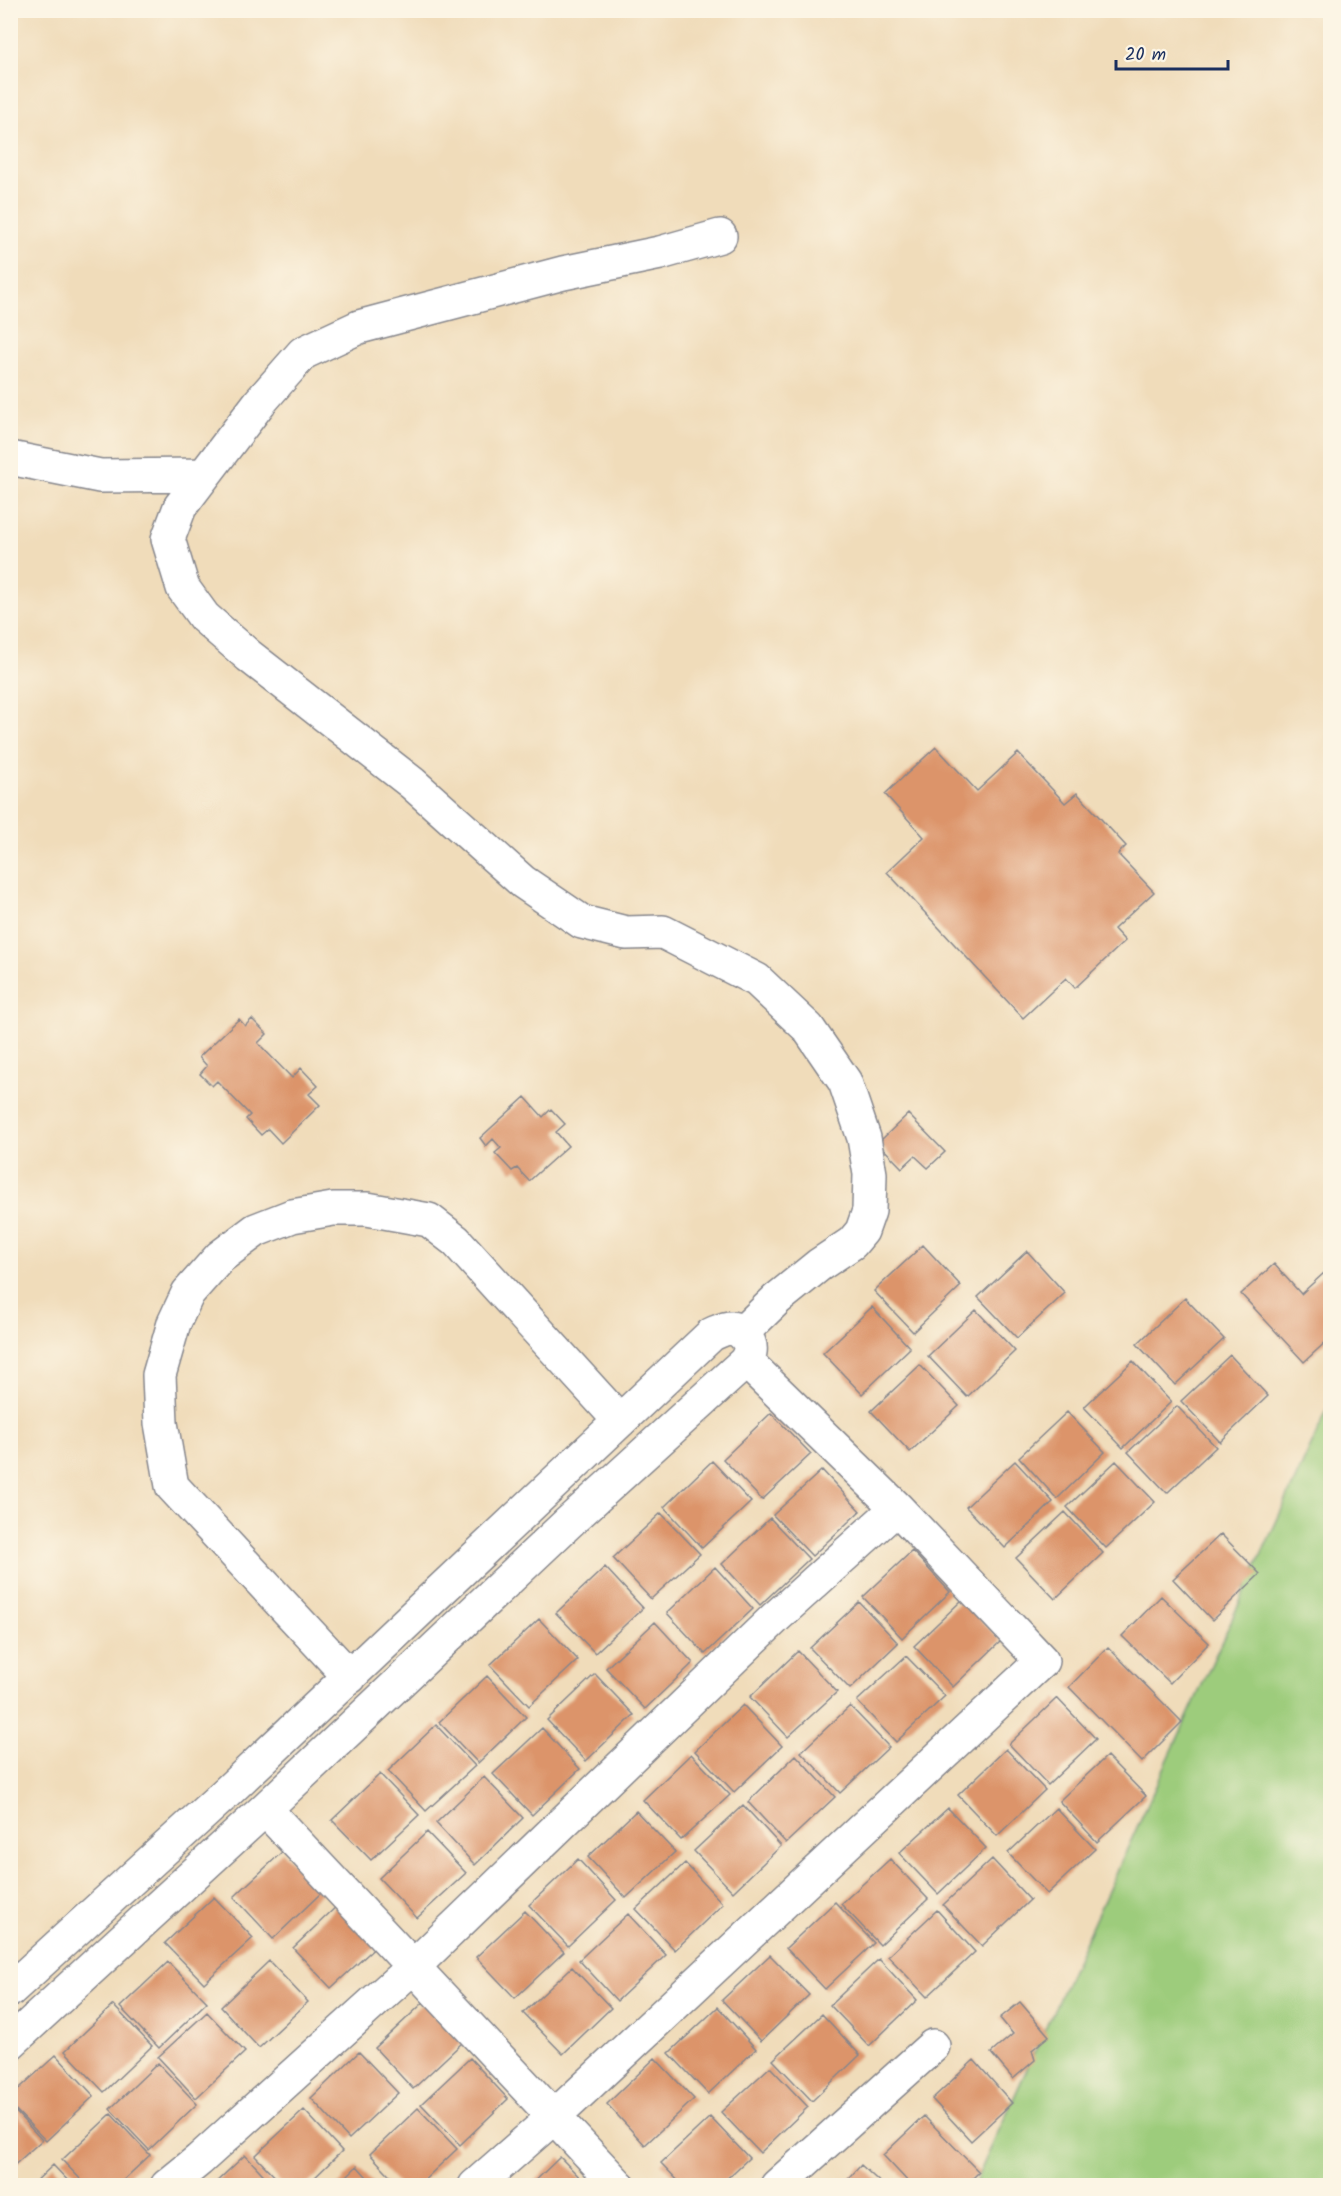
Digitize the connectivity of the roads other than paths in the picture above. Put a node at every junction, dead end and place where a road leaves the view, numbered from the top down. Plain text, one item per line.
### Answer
1 (720, 236) dead end
2 (10, 458) edge
3 (204, 475) junction
4 (744, 1347) junction
5 (620, 1421) junction
6 (897, 1508) junction
7 (350, 1677) junction
8 (265, 1809) junction
9 (414, 1966) junction
10 (10, 1990) edge
11 (10, 2043) edge
12 (933, 2046) dead end
13 (555, 2116) junction
14 (167, 2186) edge
15 (475, 2186) edge
16 (619, 2186) edge
17 (777, 2186) edge

1 - 3 street
2 - 3 street
3 - 4 street
4 - 5 street
4 - 6 street
4 - 8 street
5 - 7 street
5 - 7 street
6 - 9 street
6 - 13 street
7 - 10 street
8 - 9 street
8 - 11 street
9 - 13 street
9 - 14 street
12 - 17 street
13 - 15 street
13 - 16 street

